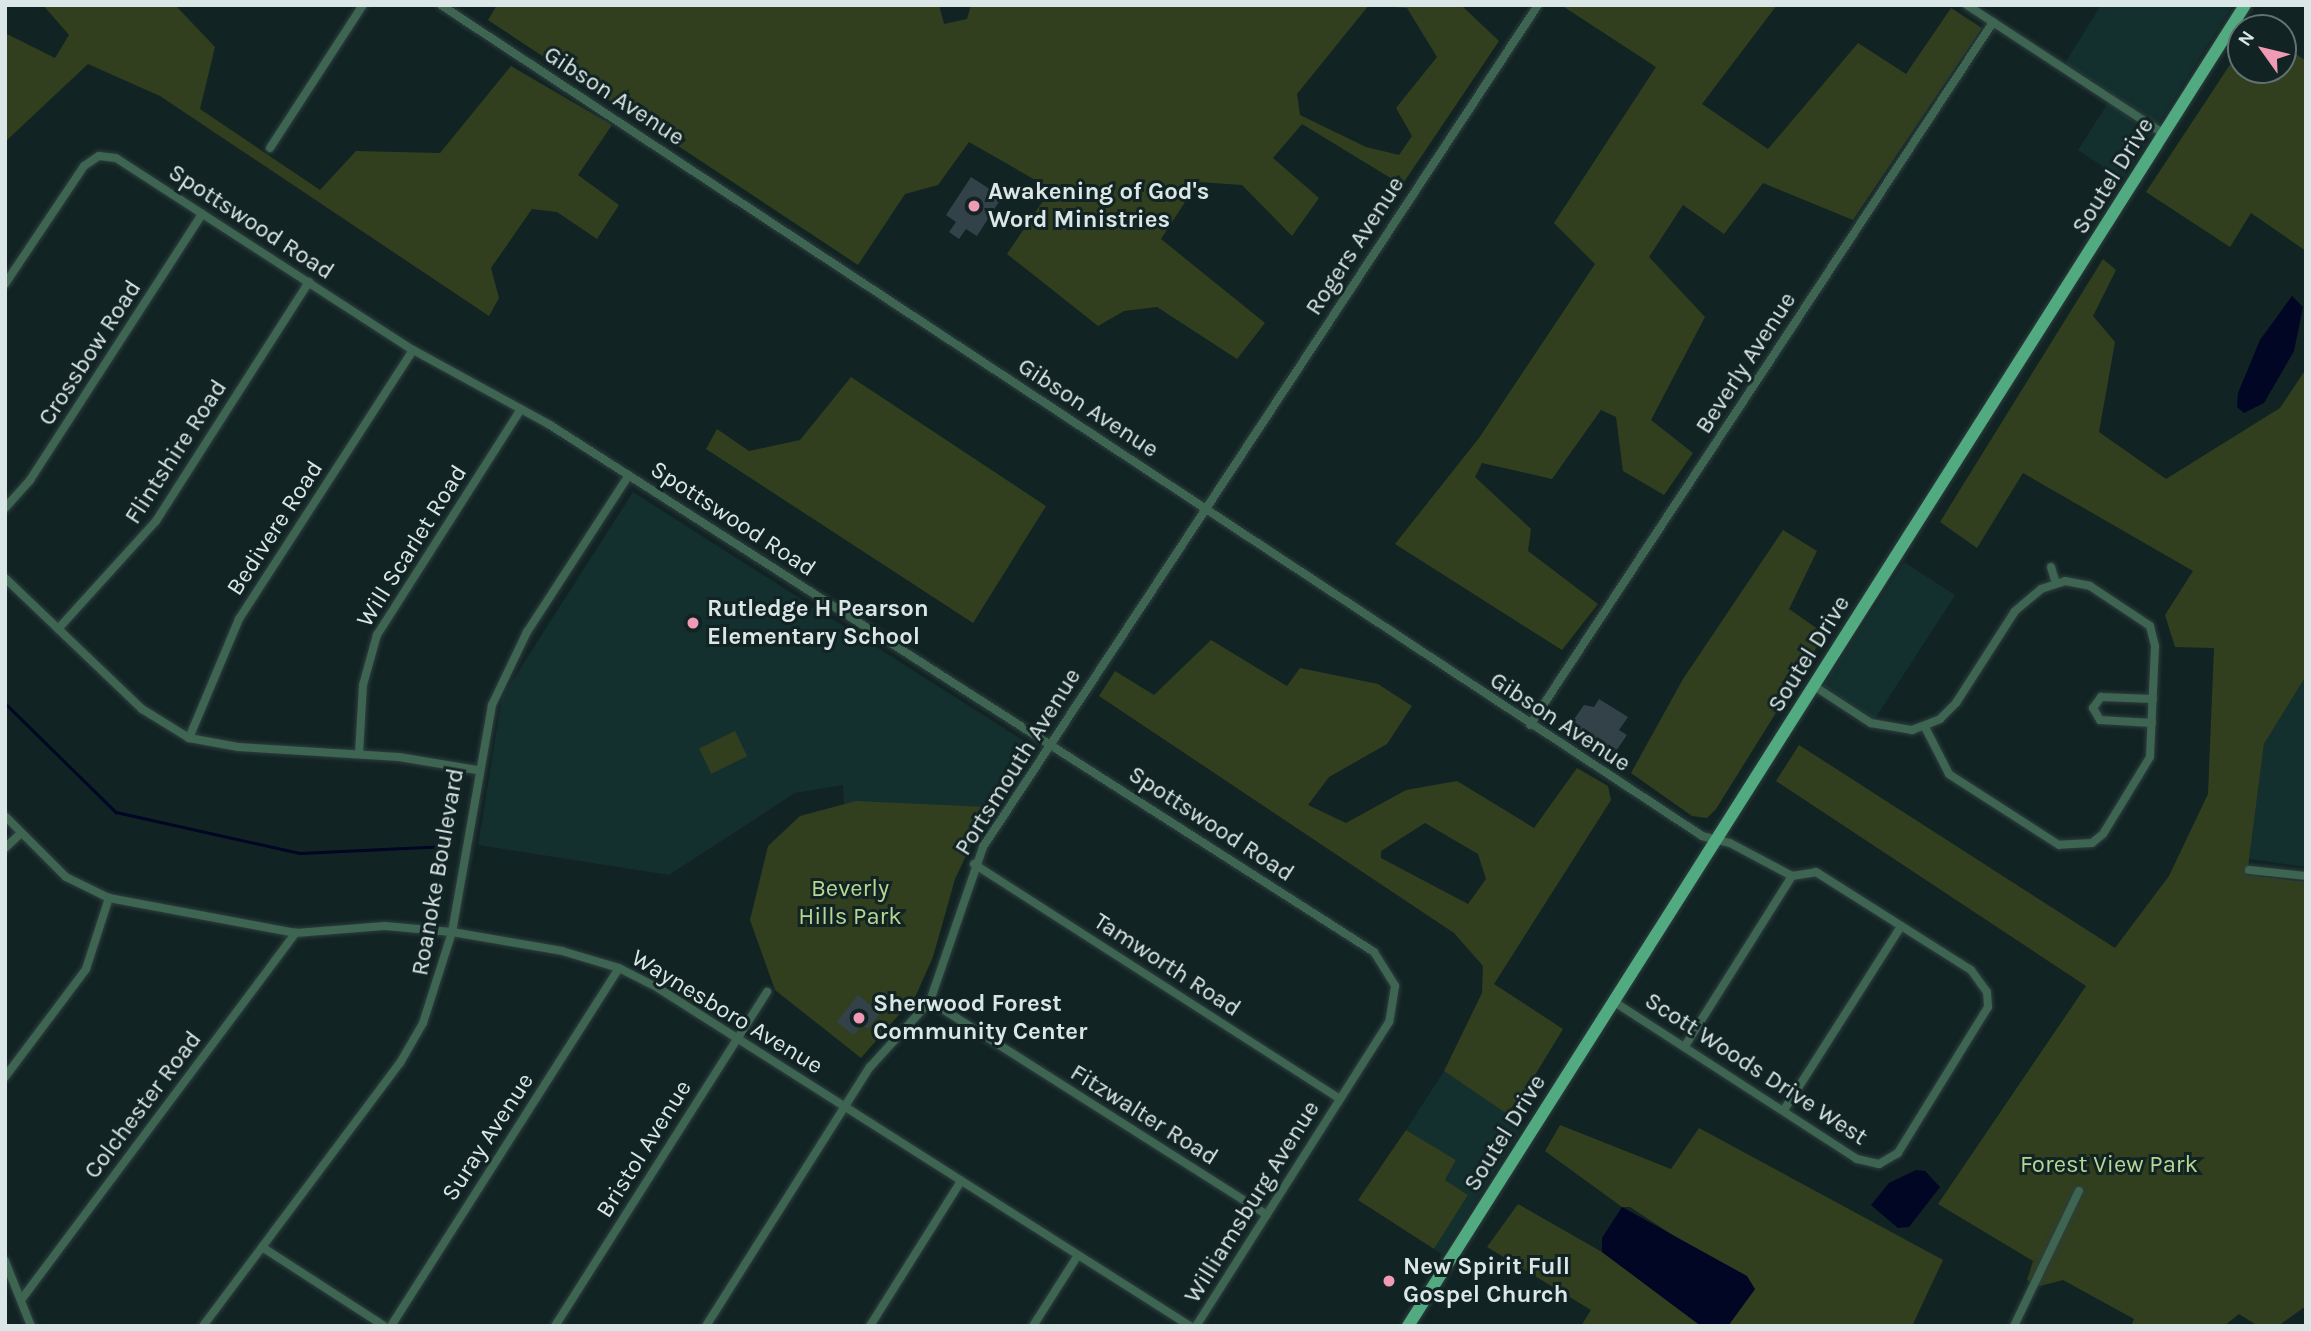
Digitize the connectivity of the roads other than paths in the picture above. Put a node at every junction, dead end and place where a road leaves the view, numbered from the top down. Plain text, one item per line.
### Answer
1 (363, 5) edge
2 (441, 5) edge
3 (1538, 5) edge
4 (1967, 5) edge
5 (2245, 5) edge
6 (1993, 22) junction
7 (2164, 134) junction
8 (270, 148) dead end
9 (202, 214) junction
10 (309, 282) junction
11 (5, 284) edge
12 (413, 350) junction
13 (521, 409) junction
14 (629, 475) junction
15 (5, 508) edge
16 (1206, 509) junction
17 (2051, 567) dead end
18 (5, 578) edge
19 (2056, 583) junction
20 (58, 629) junction
21 (1814, 686) junction
22 (2153, 699) junction
23 (2152, 723) junction
24 (1530, 725) junction
25 (1925, 727) junction
26 (190, 738) junction
27 (1050, 744) junction
28 (359, 754) junction
29 (477, 770) junction
30 (5, 816) edge
31 (21, 833) junction
32 (1716, 839) junction
33 (5, 848) edge
34 (974, 864) junction
35 (2249, 870) dead end
36 (1792, 876) junction
37 (2306, 876) edge
38 (109, 898) junction
39 (1901, 926) junction
40 (452, 932) junction
41 (296, 933) junction
42 (619, 968) junction
43 (767, 992) dead end
44 (930, 1001) junction
45 (1614, 1001) junction
46 (737, 1038) junction
47 (1685, 1046) junction
48 (5, 1077) edge
49 (1340, 1099) junction
50 (845, 1106) junction
51 (1784, 1110) junction
52 (961, 1181) junction
53 (2079, 1191) dead end
54 (1267, 1215) junction
55 (261, 1247) junction
56 (1078, 1255) junction
57 (5, 1261) edge
58 (21, 1300) junction
59 (31, 1326) edge
60 (203, 1326) edge
61 (384, 1326) edge
62 (391, 1326) edge
63 (555, 1326) edge
64 (706, 1326) edge
65 (870, 1326) edge
66 (1033, 1326) edge
67 (1190, 1326) edge
68 (1196, 1326) edge
69 (1408, 1326) edge
70 (2014, 1326) edge

1 - 8 street
2 - 16 street, Gibson Avenue
3 - 16 street, Rogers Avenue
4 - 6 street
5 - 7 main road, Soutel Drive
6 - 7 street
6 - 24 street, Beverly Avenue
7 - 21 main road, Soutel Drive
9 - 10 street, Spottswood Road
9 - 11 street, Spottswood Road
9 - 15 street, Crossbow Road
10 - 12 street, Spottswood Road
10 - 20 street, Flintshire Road
12 - 13 street, Spottswood Road
12 - 26 street, Bedivere Road
13 - 14 street, Spottswood Road
13 - 28 street, Will Scarlet Road
14 - 27 street, Spottswood Road
14 - 29 street, Roanoke Boulevard
16 - 24 street, Gibson Avenue
16 - 27 street, Portsmouth Avenue
17 - 19 street
18 - 20 street
19 - 22 street
19 - 25 street
20 - 26 street
21 - 25 street
21 - 32 main road, Soutel Drive
22 - 23 street
22 - 23 street
23 - 25 street
24 - 32 street, Gibson Avenue
26 - 28 street
27 - 34 street, Portsmouth Avenue
27 - 49 street, Spottswood Road
28 - 29 street
29 - 40 street, Roanoke Boulevard
30 - 31 street, Waynesboro Avenue
31 - 33 street
31 - 38 street, Waynesboro Avenue
32 - 36 street, Gibson Avenue
32 - 45 main road, Soutel Drive
34 - 44 street, Portsmouth Avenue
34 - 49 street, Tamworth Road
35 - 37 street
36 - 39 street
36 - 47 street
38 - 41 street, Waynesboro Avenue
38 - 48 street
39 - 51 street
39 - 51 street, Scott Woods Drive West
40 - 41 street, Waynesboro Avenue
40 - 42 street, Waynesboro Avenue
40 - 55 street, Roanoke Boulevard
41 - 58 street, Colchester Road
42 - 46 street, Waynesboro Avenue
42 - 62 street, Suray Avenue
43 - 46 street, Bristol Avenue
44 - 50 street, Portsmouth Avenue
44 - 54 street, Fitzwalter Road
45 - 47 street, Scott Woods Drive West
45 - 69 main road, Soutel Drive
46 - 50 street, Waynesboro Avenue
46 - 63 street, Bristol Avenue
47 - 51 street, Scott Woods Drive West
49 - 54 street, Williamsburg Avenue
50 - 52 street, Waynesboro Avenue
50 - 64 street, Portsmouth Avenue
52 - 56 street, Waynesboro Avenue
52 - 65 street
53 - 70 street
54 - 68 street, Williamsburg Avenue
55 - 60 street, Roanoke Boulevard
55 - 61 street
56 - 66 street
56 - 67 street, Waynesboro Avenue
57 - 58 street
58 - 59 street

